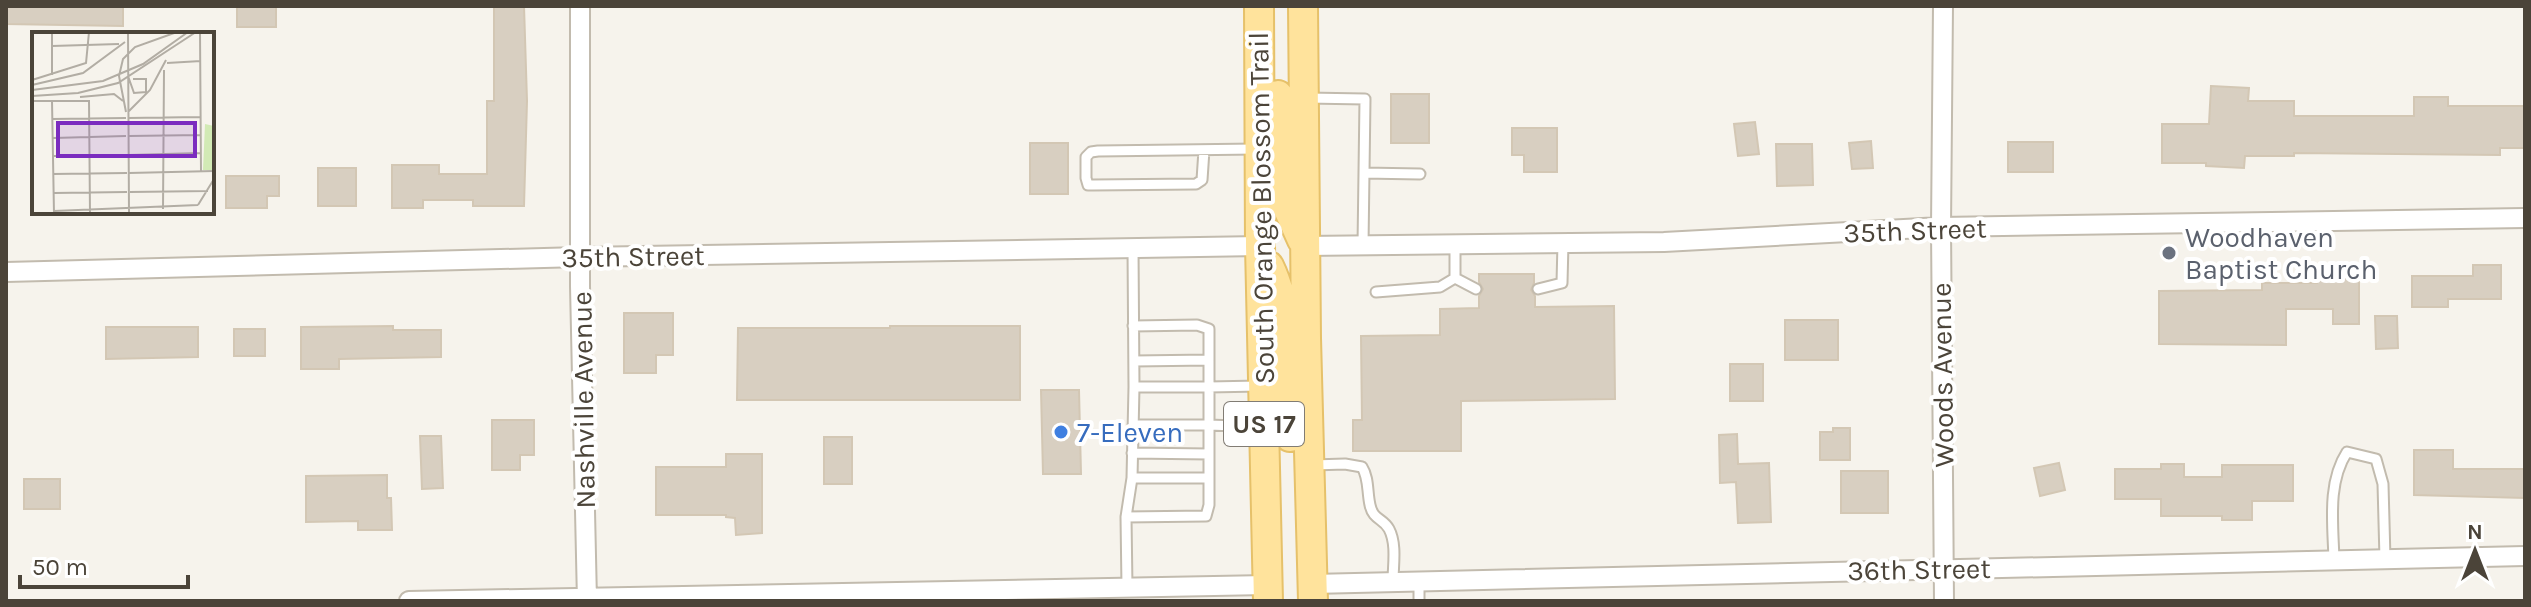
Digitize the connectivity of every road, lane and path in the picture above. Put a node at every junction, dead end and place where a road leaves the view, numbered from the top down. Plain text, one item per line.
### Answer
1 (580, 6) edge
2 (1259, 6) edge
3 (1276, 6) edge
4 (1303, 6) edge
5 (1943, 6) edge
6 (1304, 98) junction
7 (1259, 149) junction
8 (1204, 150) junction
9 (1364, 173) junction
10 (1420, 174) dead end
11 (2525, 218) edge
12 (1941, 227) junction
13 (1563, 243) junction
14 (1455, 244) junction
15 (1363, 245) junction
16 (1260, 246) junction
17 (1305, 246) junction
18 (1133, 248) junction
19 (580, 257) junction
20 (6, 272) edge
21 (1455, 278) junction
22 (1476, 289) dead end
23 (1538, 289) dead end
24 (1376, 292) dead end
25 (1133, 326) junction
26 (1209, 360) junction
27 (1134, 361) junction
28 (1263, 386) junction
29 (1134, 387) junction
30 (1209, 387) junction
31 (1133, 425) junction
32 (1209, 425) junction
33 (1264, 427) junction
34 (1132, 453) junction
35 (1209, 454) junction
36 (1310, 465) junction
37 (1132, 478) junction
38 (1209, 478) junction
39 (1126, 517) junction
40 (1311, 523) junction
41 (2525, 556) edge
42 (2385, 559) junction
43 (2334, 560) junction
44 (1944, 568) junction
45 (1393, 581) junction
46 (1419, 581) junction
47 (1127, 587) junction
48 (1312, 592) edge
49 (1268, 593) edge
50 (1188, 594) edge
51 (587, 599) edge
52 (409, 601) edge
53 (1419, 601) edge
54 (1944, 601) edge

1 - 19 street, Nashville Avenue
2 - 7 main road, South Orange Blossom Trail / US 17
3 - 17 main road
4 - 6 main road, South Orange Blossom Trail / US 17
5 - 12 street, Woods Avenue
6 - 9 lane
6 - 17 main road, South Orange Blossom Trail / US 17
7 - 8 lane
7 - 16 main road, South Orange Blossom Trail / US 17
8 - 8 lane
9 - 10 lane
9 - 15 lane
11 - 12 street, 35th Street
12 - 13 street, 35th Street
12 - 44 street, Woods Avenue
13 - 14 street, 35th Street
13 - 23 lane
14 - 15 street, 35th Street
14 - 21 lane
15 - 17 street, 35th Street
16 - 18 street, 35th Street
16 - 28 main road, South Orange Blossom Trail / US 17
16 - 40 main road
17 - 36 main road, South Orange Blossom Trail / US 17
18 - 19 street, 35th Street
18 - 25 lane
19 - 20 street, 35th Street
19 - 51 street, Nashville Avenue
21 - 22 lane
21 - 24 lane
25 - 26 lane
25 - 27 lane
26 - 27 lane
26 - 30 lane
27 - 29 lane
28 - 30 lane
28 - 33 main road, South Orange Blossom Trail / US 17
29 - 30 lane
29 - 31 lane
30 - 32 lane
31 - 32 lane
31 - 34 lane
32 - 33 lane
32 - 35 lane
33 - 49 main road, South Orange Blossom Trail / US 17
34 - 35 lane
34 - 37 lane
35 - 38 lane
36 - 40 main road, South Orange Blossom Trail / US 17
36 - 45 lane
37 - 38 lane
37 - 39 lane
38 - 39 lane
39 - 47 lane
40 - 48 main road, South Orange Blossom Trail / US 17
41 - 42 street, 36th Street
42 - 43 street, 36th Street
42 - 43 lane
43 - 44 street, 36th Street
44 - 46 street, 36th Street
44 - 54 street, Woods Avenue
45 - 46 street, 36th Street
45 - 48 street, 36th Street
46 - 53 lane
47 - 50 street
47 - 51 street
49 - 50 street
51 - 52 street

